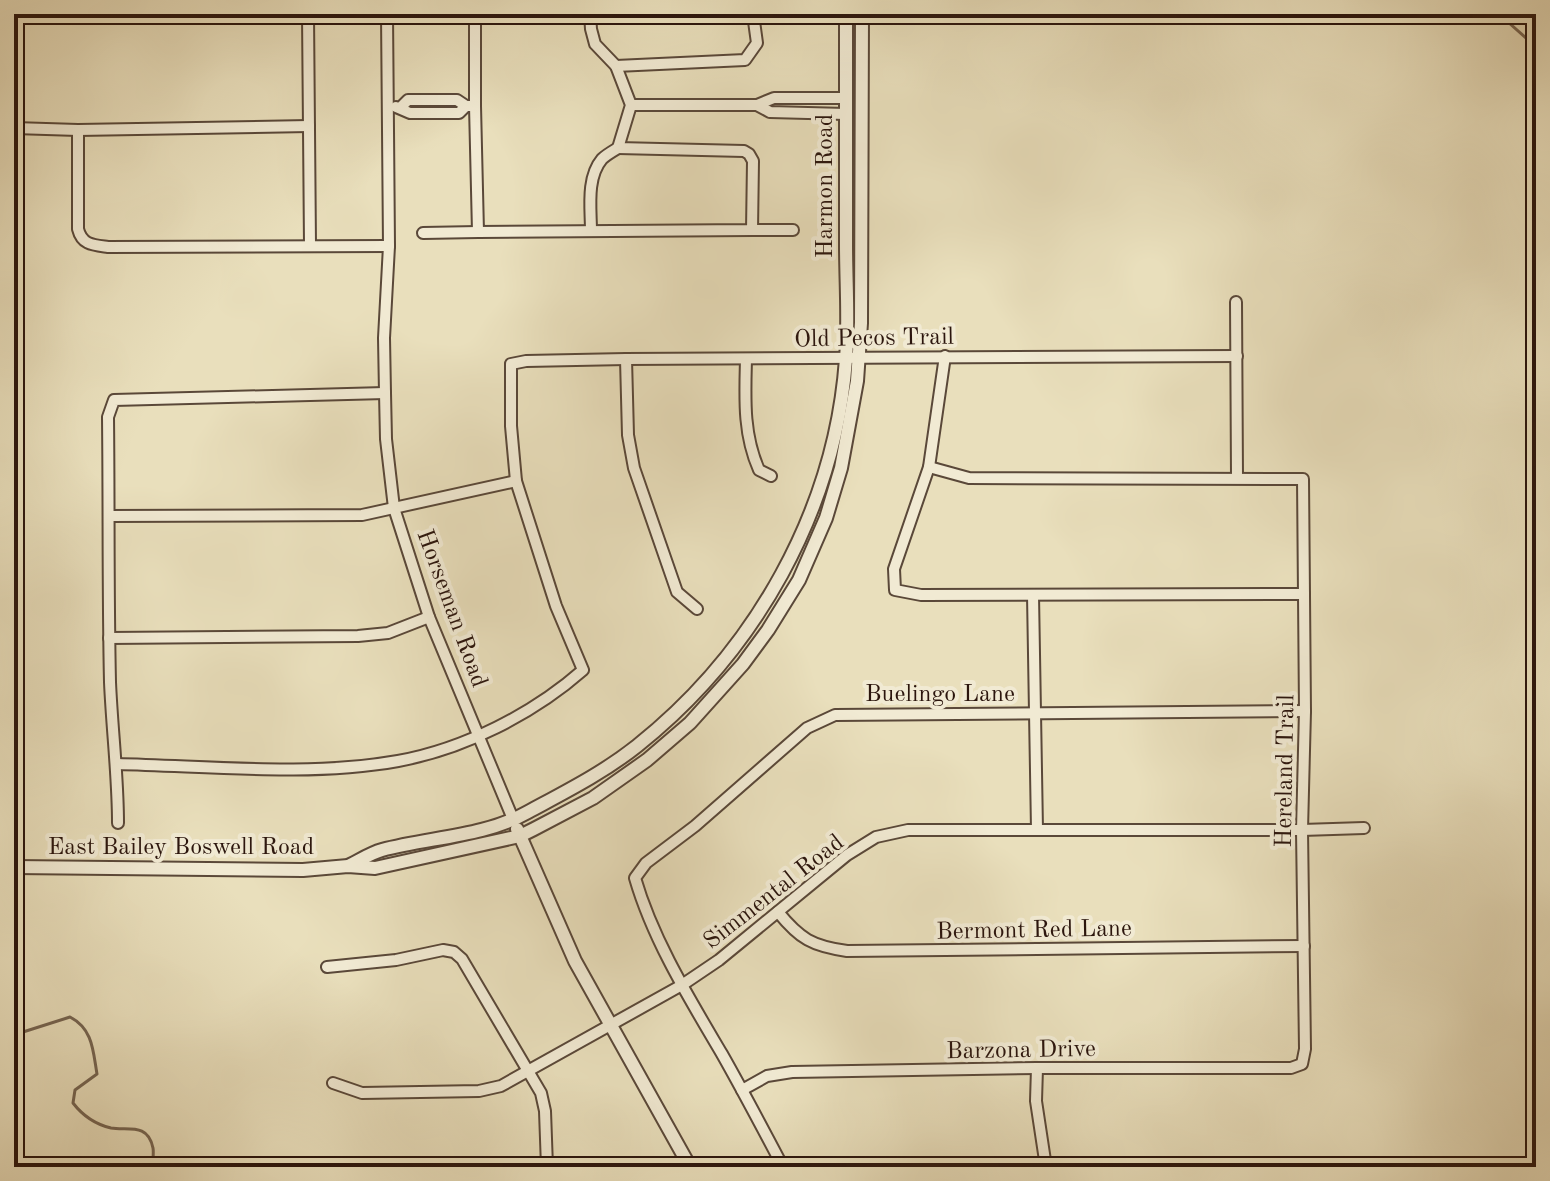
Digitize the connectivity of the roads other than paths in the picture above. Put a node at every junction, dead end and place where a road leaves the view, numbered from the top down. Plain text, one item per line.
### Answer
1 (308, 14) edge
2 (387, 14) edge
3 (475, 14) edge
4 (590, 14) edge
5 (753, 14) edge
6 (846, 14) edge
7 (862, 14) edge
8 (616, 66) junction
9 (846, 98) junction
10 (631, 105) junction
11 (757, 105) junction
12 (470, 106) junction
13 (387, 107) junction
14 (846, 114) junction
15 (309, 126) junction
16 (14, 128) edge
17 (78, 130) junction
18 (618, 148) junction
19 (752, 230) junction
20 (793, 230) dead end
21 (591, 231) junction
22 (478, 232) junction
23 (423, 233) dead end
24 (310, 245) junction
25 (389, 246) junction
26 (1236, 302) dead end
27 (945, 356) junction
28 (1237, 356) junction
29 (853, 357) junction
30 (626, 359) junction
31 (746, 359) junction
32 (385, 393) junction
33 (929, 467) junction
34 (771, 476) dead end
35 (1237, 477) junction
36 (516, 481) junction
37 (394, 508) junction
38 (109, 516) junction
39 (1304, 594) junction
40 (1033, 595) junction
41 (697, 609) dead end
42 (429, 617) junction
43 (109, 638) junction
44 (1305, 711) junction
45 (1035, 713) junction
46 (477, 735) junction
47 (117, 764) junction
48 (513, 819) junction
49 (118, 823) dead end
50 (1364, 828) dead end
51 (1037, 830) junction
52 (1302, 830) junction
53 (520, 836) junction
54 (348, 866) junction
55 (14, 867) edge
56 (778, 912) junction
57 (1304, 946) junction
58 (327, 967) dead end
59 (682, 985) junction
60 (610, 1025) junction
61 (1302, 1064) joint
62 (1037, 1068) junction
63 (529, 1073) junction
64 (333, 1083) dead end
65 (742, 1090) junction
66 (547, 1167) edge
67 (690, 1167) edge
68 (783, 1167) edge
69 (1046, 1167) edge

1 - 15 street
2 - 13 street, Horseman Road
3 - 12 street
4 - 8 street
5 - 8 street
6 - 9 street, Harmon Road
7 - 29 street, Harmon Road
8 - 10 street
9 - 11 street
9 - 14 street, Harmon Road
10 - 11 street
10 - 18 street
11 - 14 street
12 - 13 street
12 - 22 street
13 - 25 street, Horseman Road
14 - 29 street, Harmon Road
15 - 17 street
15 - 24 street
16 - 17 street
17 - 24 street
18 - 19 street
18 - 21 street
19 - 20 street
19 - 21 street
21 - 22 street
22 - 23 street
24 - 25 street
25 - 32 street, Horseman Road
26 - 28 street
27 - 28 street, Old Pecos Trail
27 - 29 street, Old Pecos Trail
27 - 33 street
28 - 35 street
29 - 31 street, Old Pecos Trail
29 - 48 street, East Bailey Boswell Road
29 - 53 street, East Bailey Boswell Road
30 - 31 street, Old Pecos Trail
30 - 36 street, Old Pecos Trail
30 - 41 street
31 - 34 street
32 - 37 street, Horseman Road
32 - 38 street
33 - 35 street
33 - 40 street
35 - 39 street, Hereland Trail
36 - 37 street
36 - 46 street
37 - 38 street
37 - 42 street, Horseman Road
38 - 43 street
39 - 40 street
39 - 44 street, Hereland Trail
40 - 45 street
42 - 43 street
42 - 46 street, Horseman Road
43 - 47 street
44 - 45 street, Buelingo Lane
44 - 52 street, Hereland Trail
45 - 51 street
45 - 59 street, Buelingo Lane
46 - 47 street
46 - 48 street, Horseman Road
47 - 49 street
48 - 53 street, Horseman Road
48 - 54 street, East Bailey Boswell Road
50 - 52 street, Simmental Road
51 - 52 street, Simmental Road
51 - 56 street, Simmental Road
52 - 57 street, Hereland Trail
53 - 54 street, East Bailey Boswell Road
53 - 60 street, Horseman Road
54 - 55 street, East Bailey Boswell Road
56 - 57 street, Bermont Red Lane
56 - 59 street, Simmental Road
57 - 61 street, Hereland Trail
58 - 63 street
59 - 60 street, Simmental Road
59 - 65 street
60 - 63 street, Simmental Road
60 - 67 street, Horseman Road
61 - 62 street, Barzona Drive
62 - 65 street, Barzona Drive
62 - 69 street
63 - 64 street, Simmental Road
63 - 66 street
65 - 68 street

